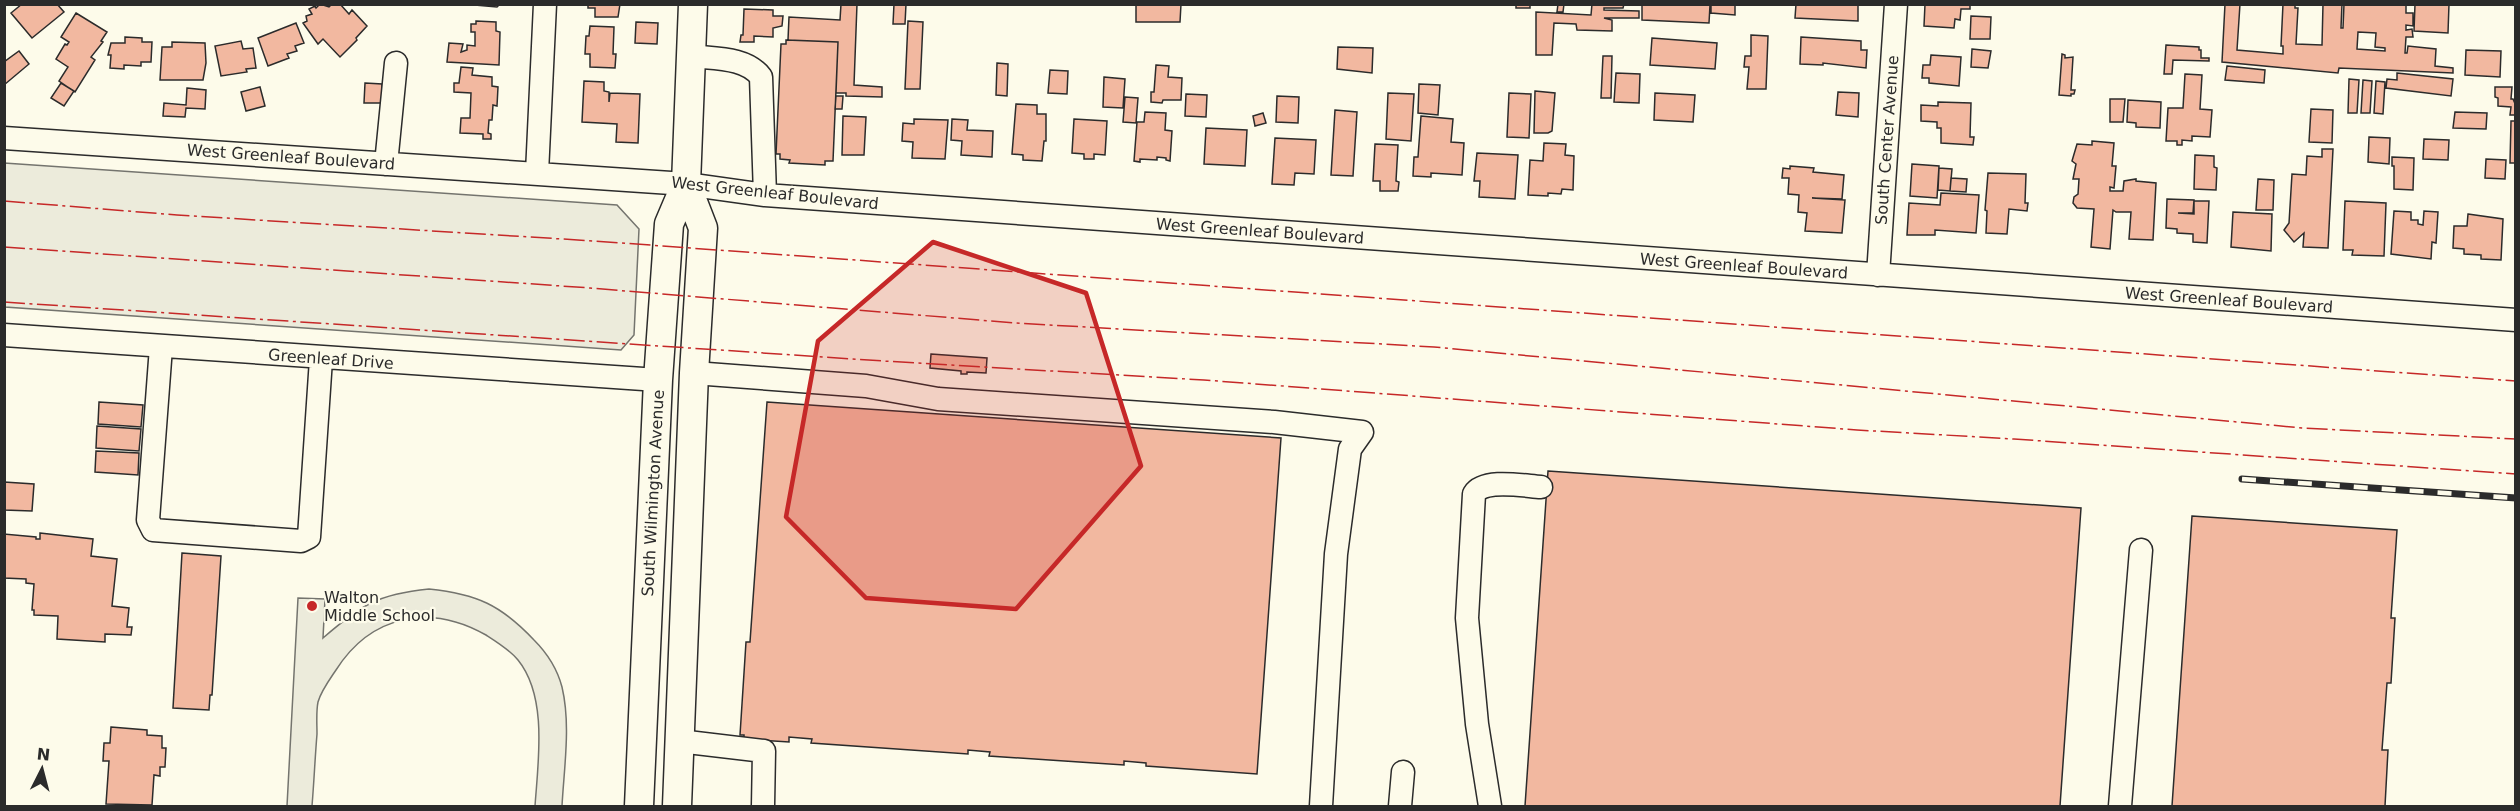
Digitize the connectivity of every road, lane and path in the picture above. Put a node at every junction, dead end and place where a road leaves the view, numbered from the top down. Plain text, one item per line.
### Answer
1 (545, 4) edge
2 (693, 4) edge
3 (1896, 4) edge
4 (691, 56) junction
5 (396, 63) dead end
6 (4, 138) edge
7 (386, 164) junction
8 (537, 173) junction
9 (686, 184) junction
10 (765, 195) junction
11 (1878, 275) junction
12 (2516, 320) edge
13 (4, 335) edge
14 (161, 347) junction
15 (321, 359) junction
16 (694, 373) junction
17 (658, 380) junction
18 (1541, 487) dead end
19 (2141, 550) dead end
20 (679, 741) junction
21 (1402, 772) dead end
22 (639, 807) edge
23 (677, 807) edge
24 (763, 807) edge
25 (1321, 807) edge
26 (1400, 807) edge
27 (1490, 807) edge
28 (2120, 807) edge

1 - 8 street
2 - 4 main road, South Wilmington Avenue
3 - 11 street, South Center Avenue
4 - 9 main road, South Wilmington Avenue
4 - 10 street
5 - 7 street
6 - 7 street, West Greenleaf Boulevard
7 - 8 street, West Greenleaf Boulevard
8 - 9 street, West Greenleaf Boulevard
9 - 10 street, West Greenleaf Boulevard
9 - 16 main road, South Wilmington Avenue
9 - 17 main road, South Wilmington Avenue
10 - 11 street, West Greenleaf Boulevard
11 - 12 street, West Greenleaf Boulevard
13 - 14 street, Greenleaf Drive
14 - 15 street, Greenleaf Drive
14 - 15 street
15 - 17 street, Greenleaf Drive
16 - 20 main road, South Wilmington Avenue
16 - 25 street
17 - 22 main road, South Wilmington Avenue
18 - 27 street
19 - 28 street
20 - 23 main road, South Wilmington Avenue
20 - 24 street
21 - 26 street

